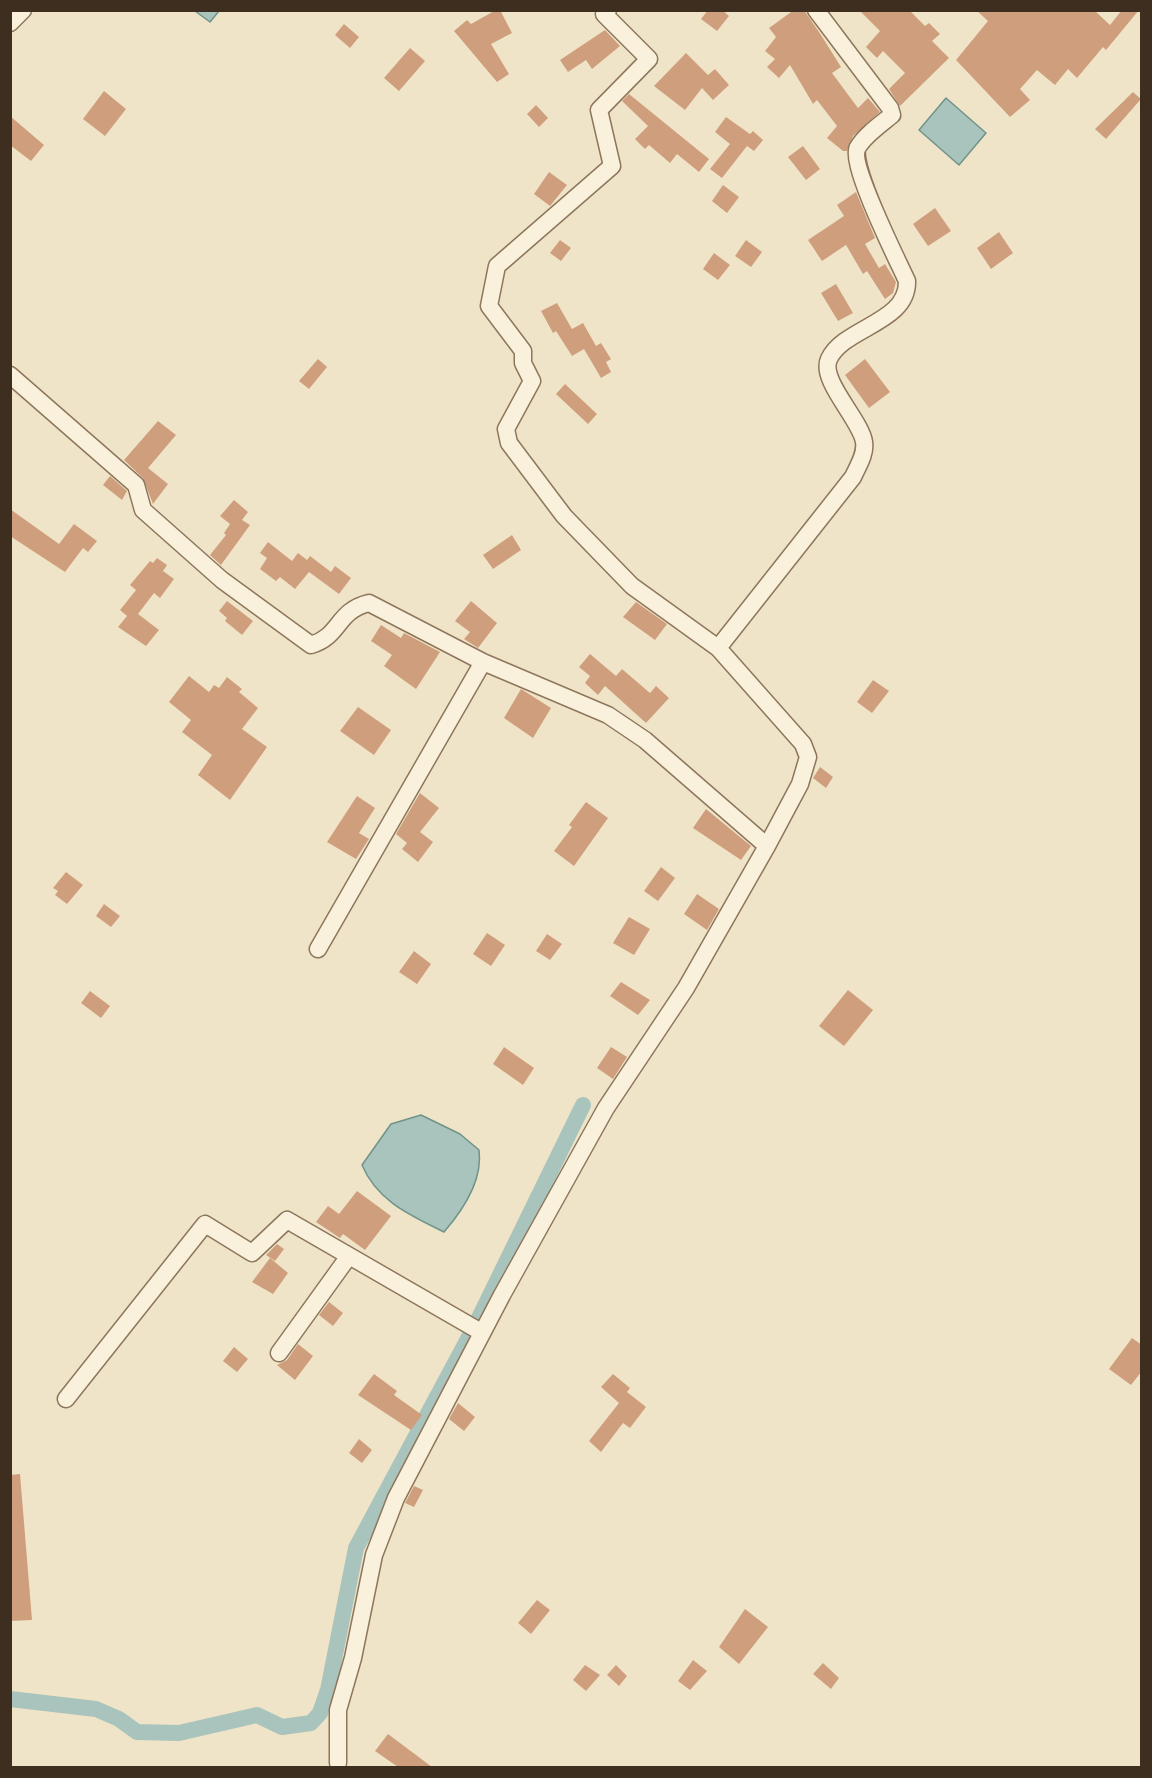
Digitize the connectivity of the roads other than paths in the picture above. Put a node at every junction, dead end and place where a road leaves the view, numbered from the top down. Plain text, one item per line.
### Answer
1 (23, 10) edge
2 (608, 10) edge
3 (816, 10) edge
4 (10, 23) edge
5 (10, 375) edge
6 (718, 648) junction
7 (483, 662) junction
8 (767, 846) junction
9 (318, 949) dead end
10 (350, 1256) junction
11 (481, 1332) dead end
12 (279, 1353) dead end
13 (66, 1399) dead end
14 (338, 1763) dead end

1 - 4 street
2 - 6 street
3 - 6 street
5 - 7 street
6 - 8 street
7 - 8 street
7 - 9 street
8 - 14 street
10 - 11 street
10 - 12 street
10 - 13 street

